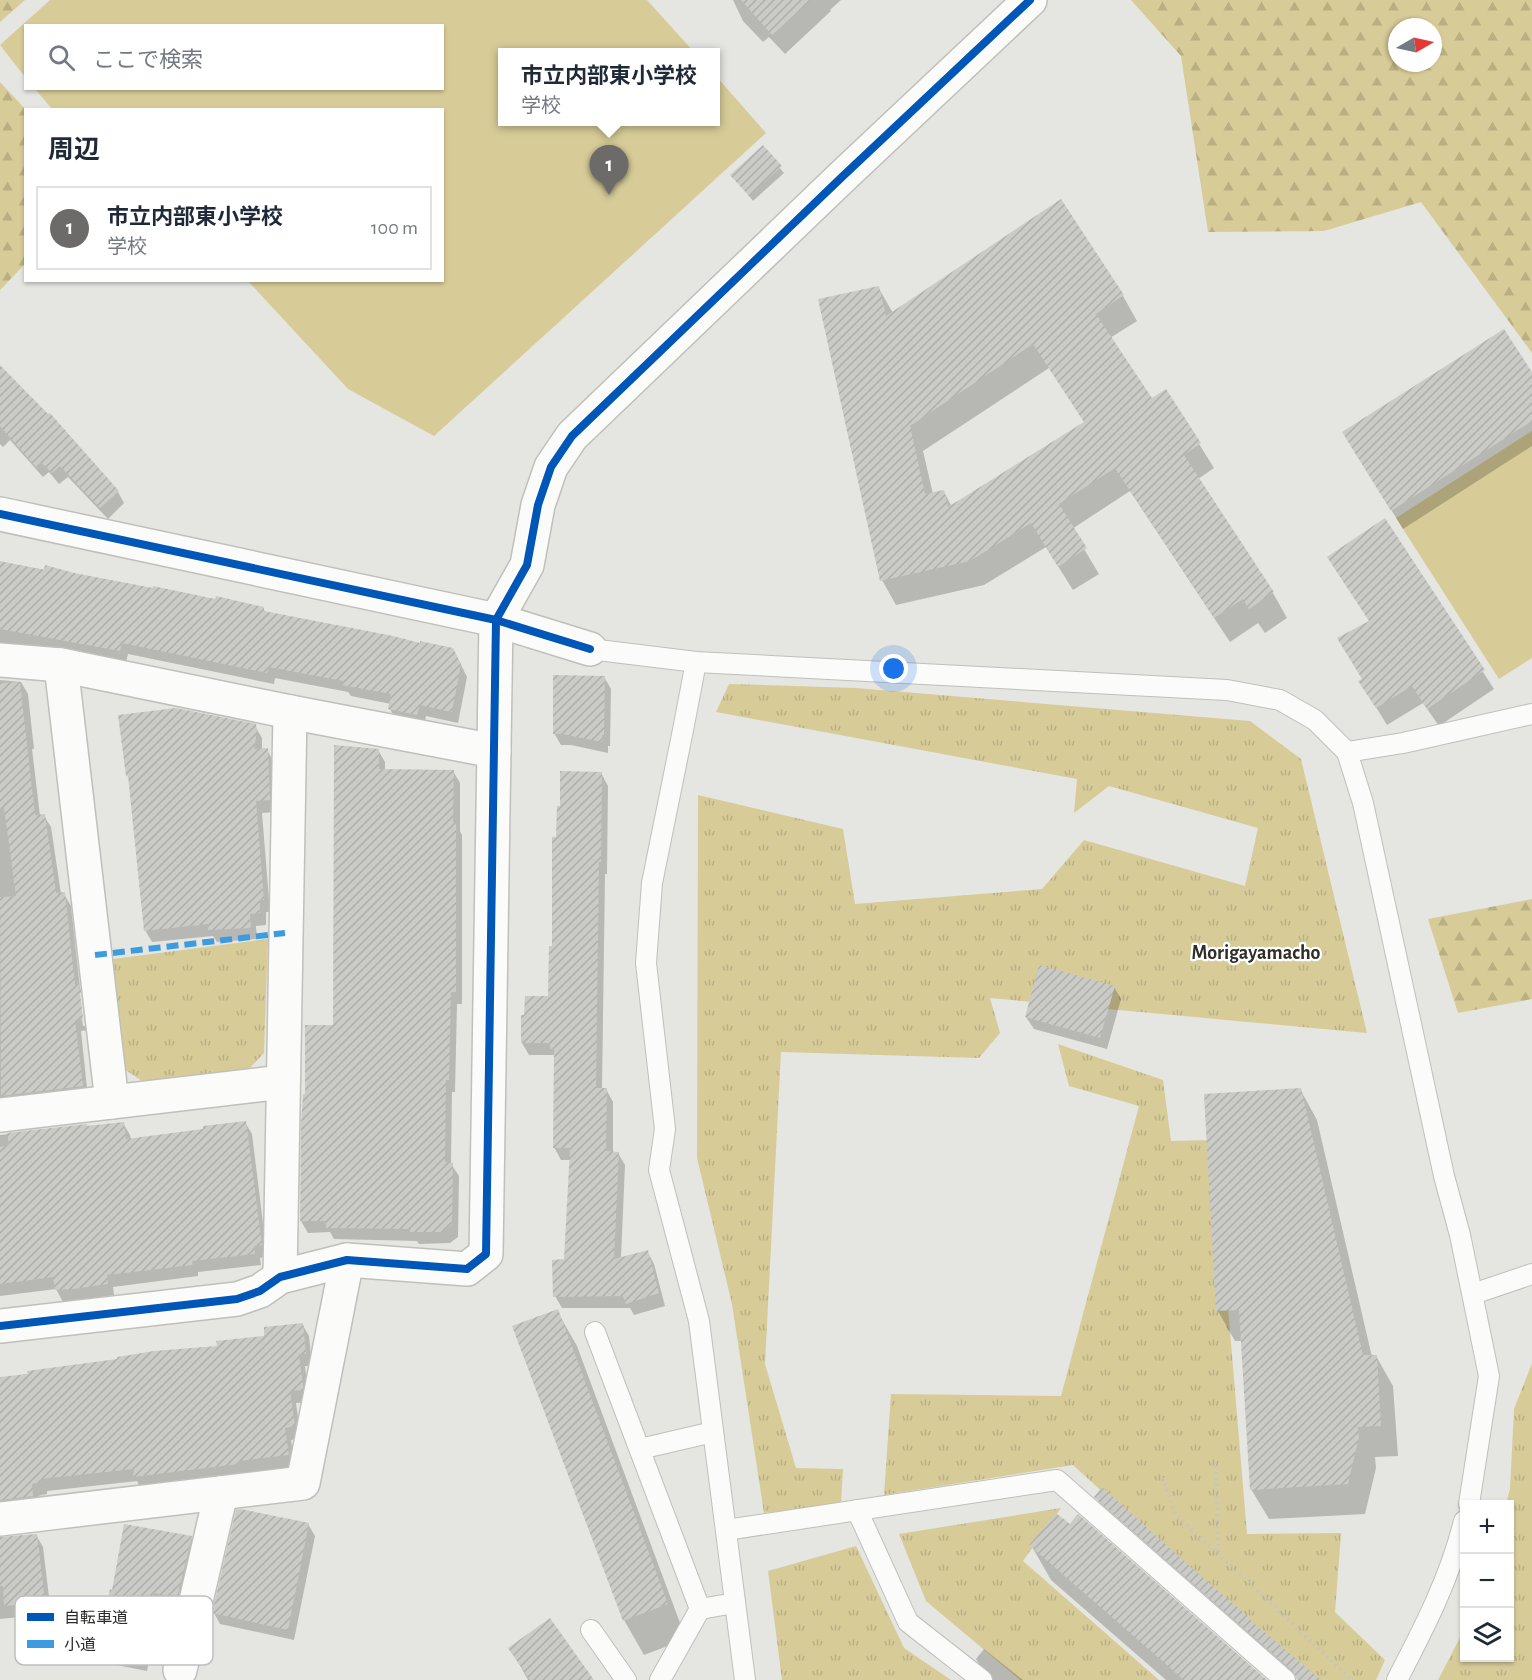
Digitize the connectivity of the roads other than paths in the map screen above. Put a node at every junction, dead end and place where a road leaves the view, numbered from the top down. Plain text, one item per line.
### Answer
1 (1030, 0) edge
2 (0, 514) edge
3 (496, 620) junction
4 (590, 649) joint
5 (0, 660) edge
6 (696, 662) junction
7 (61, 665) junction
8 (290, 712) junction
9 (1532, 714) edge
10 (494, 751) junction
11 (1347, 752) junction
12 (282, 1082) junction
13 (112, 1102) junction
14 (0, 1115) edge
15 (347, 1260) junction
16 (1532, 1274) edge
17 (280, 1276) junction
18 (1473, 1294) junction
19 (0, 1326) edge
20 (595, 1332) dead end
21 (713, 1432) junction
22 (640, 1449) junction
23 (221, 1493) junction
24 (1470, 1500) edge
25 (857, 1510) junction
26 (0, 1519) edge
27 (726, 1530) junction
28 (1460, 1535) edge
29 (197, 1596) edge
30 (735, 1603) junction
31 (700, 1609) junction
32 (591, 1630) dead end
33 (181, 1665) edge
34 (180, 1670) dead end
35 (626, 1680) edge
36 (660, 1680) edge
37 (745, 1680) edge
38 (982, 1680) edge
39 (1285, 1680) edge
40 (1397, 1680) edge

1 - 3 street
2 - 3 street
3 - 4 street
3 - 10 street
4 - 6 lane
5 - 7 street
6 - 11 lane
6 - 21 lane
7 - 8 street
7 - 13 street
8 - 10 street
8 - 12 street
9 - 11 lane
10 - 15 street
11 - 18 lane
12 - 13 street
12 - 17 street
13 - 14 street
15 - 17 street
15 - 23 street
16 - 18 lane
17 - 19 street
18 - 24 lane
20 - 22 lane
21 - 22 lane
21 - 27 lane
22 - 31 lane
23 - 26 street
23 - 29 street
25 - 27 lane
25 - 38 lane
25 - 39 lane
27 - 30 lane
28 - 40 lane
30 - 31 lane
30 - 37 lane
31 - 36 lane
32 - 35 lane
33 - 34 street

